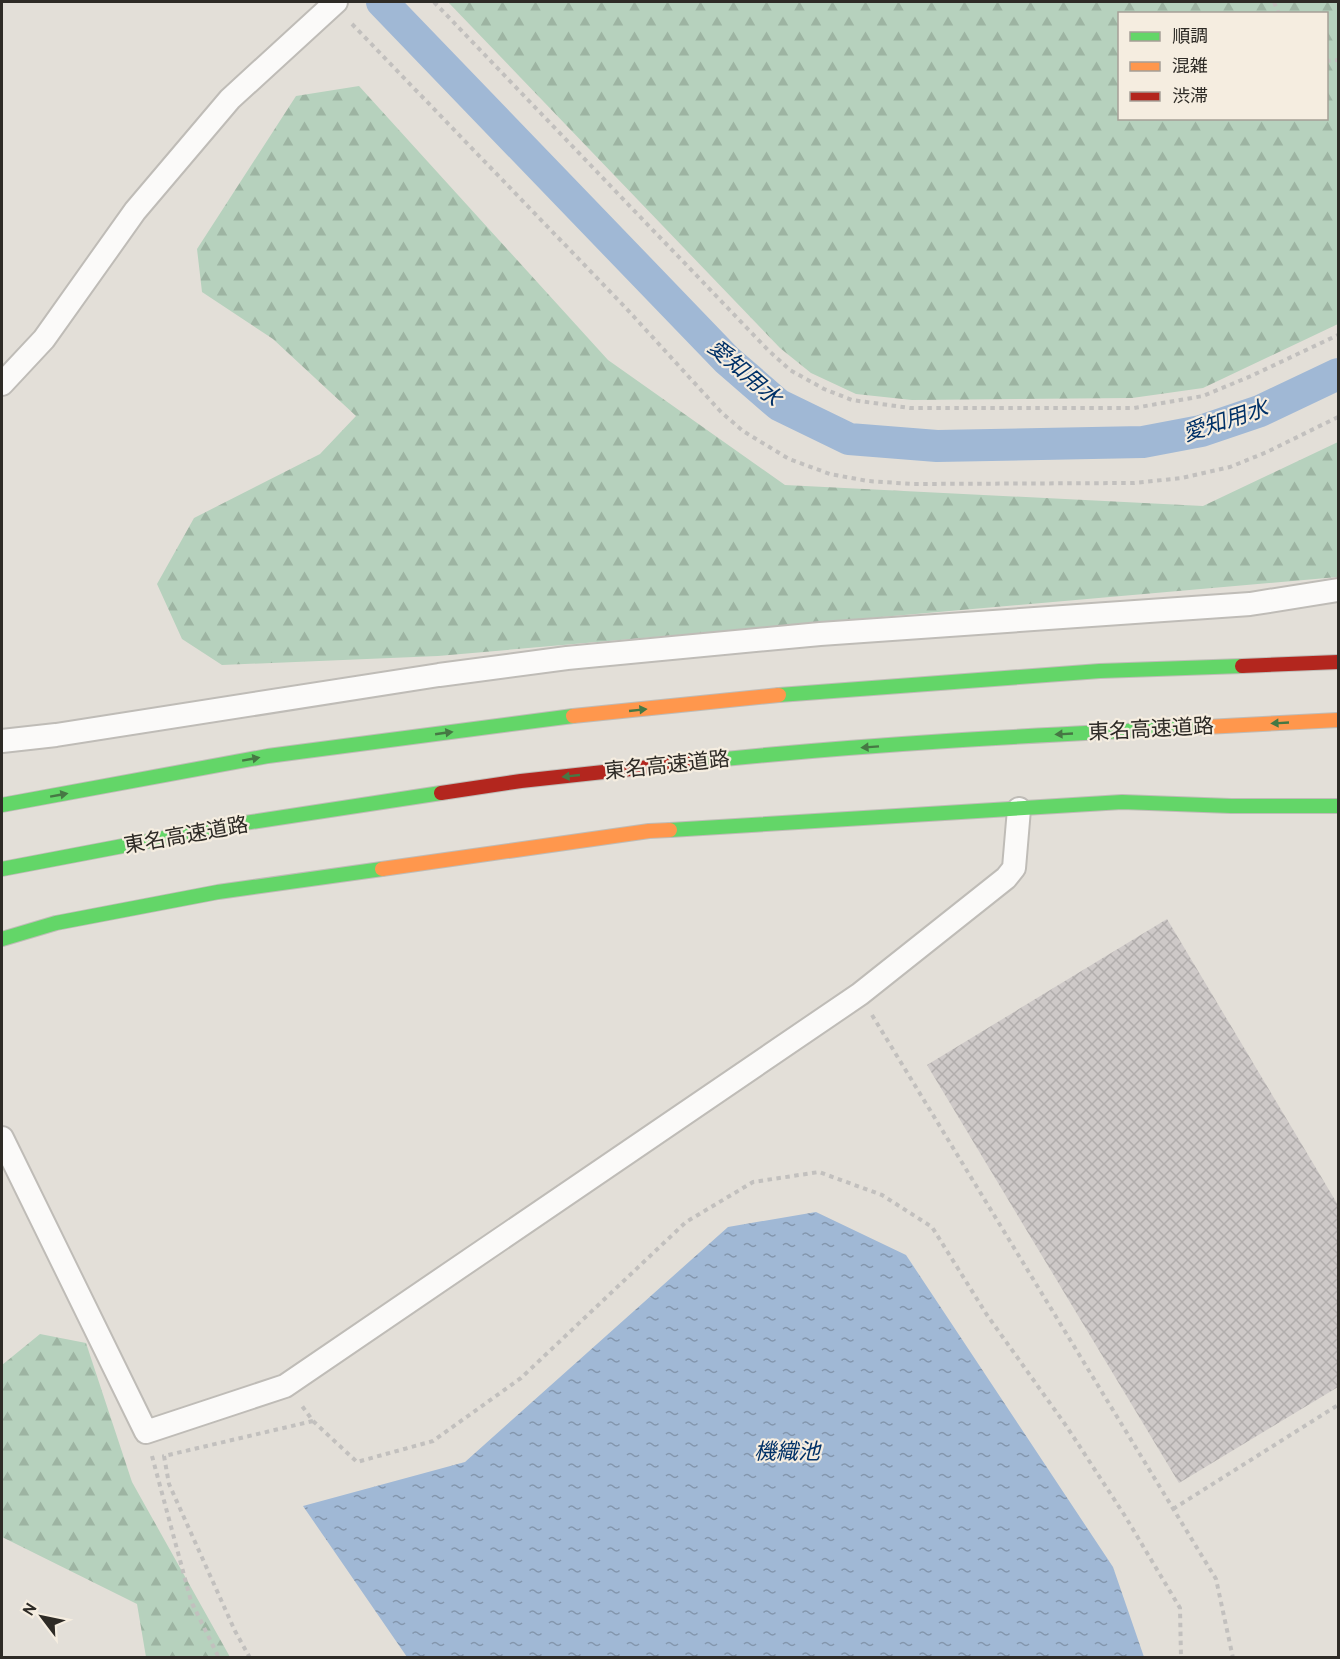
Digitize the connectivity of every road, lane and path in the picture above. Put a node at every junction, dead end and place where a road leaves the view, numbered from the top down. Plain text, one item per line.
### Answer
1 (434, 2) edge
2 (334, 3) edge
3 (1338, 335) edge
4 (2, 384) edge
5 (1338, 417) edge
6 (1338, 590) edge
7 (1338, 662) edge
8 (1338, 720) edge
9 (2, 741) edge
10 (2, 805) edge
11 (1338, 806) edge
12 (1019, 809) junction
13 (2, 869) edge
14 (2, 939) edge
15 (860, 994) junction
16 (2, 1138) edge
17 (285, 1386) junction
18 (1338, 1405) edge
19 (314, 1421) junction
20 (146, 1432) junction
21 (1173, 1509) junction
22 (219, 1658) edge
23 (250, 1658) edge
24 (1181, 1658) edge
25 (1233, 1658) edge

1 - 3 path
2 - 4 street
2 - 5 path
6 - 9 street
10 -> 7 main road
8 -> 13 main road, 東名高速道路
11 - 12 main road
12 - 14 main road
12 - 15 street
15 - 17 street
15 - 21 path
16 - 20 street
17 - 19 path
17 - 20 street
18 - 21 path
19 - 23 path
19 - 24 path
20 - 22 path
21 - 25 path

